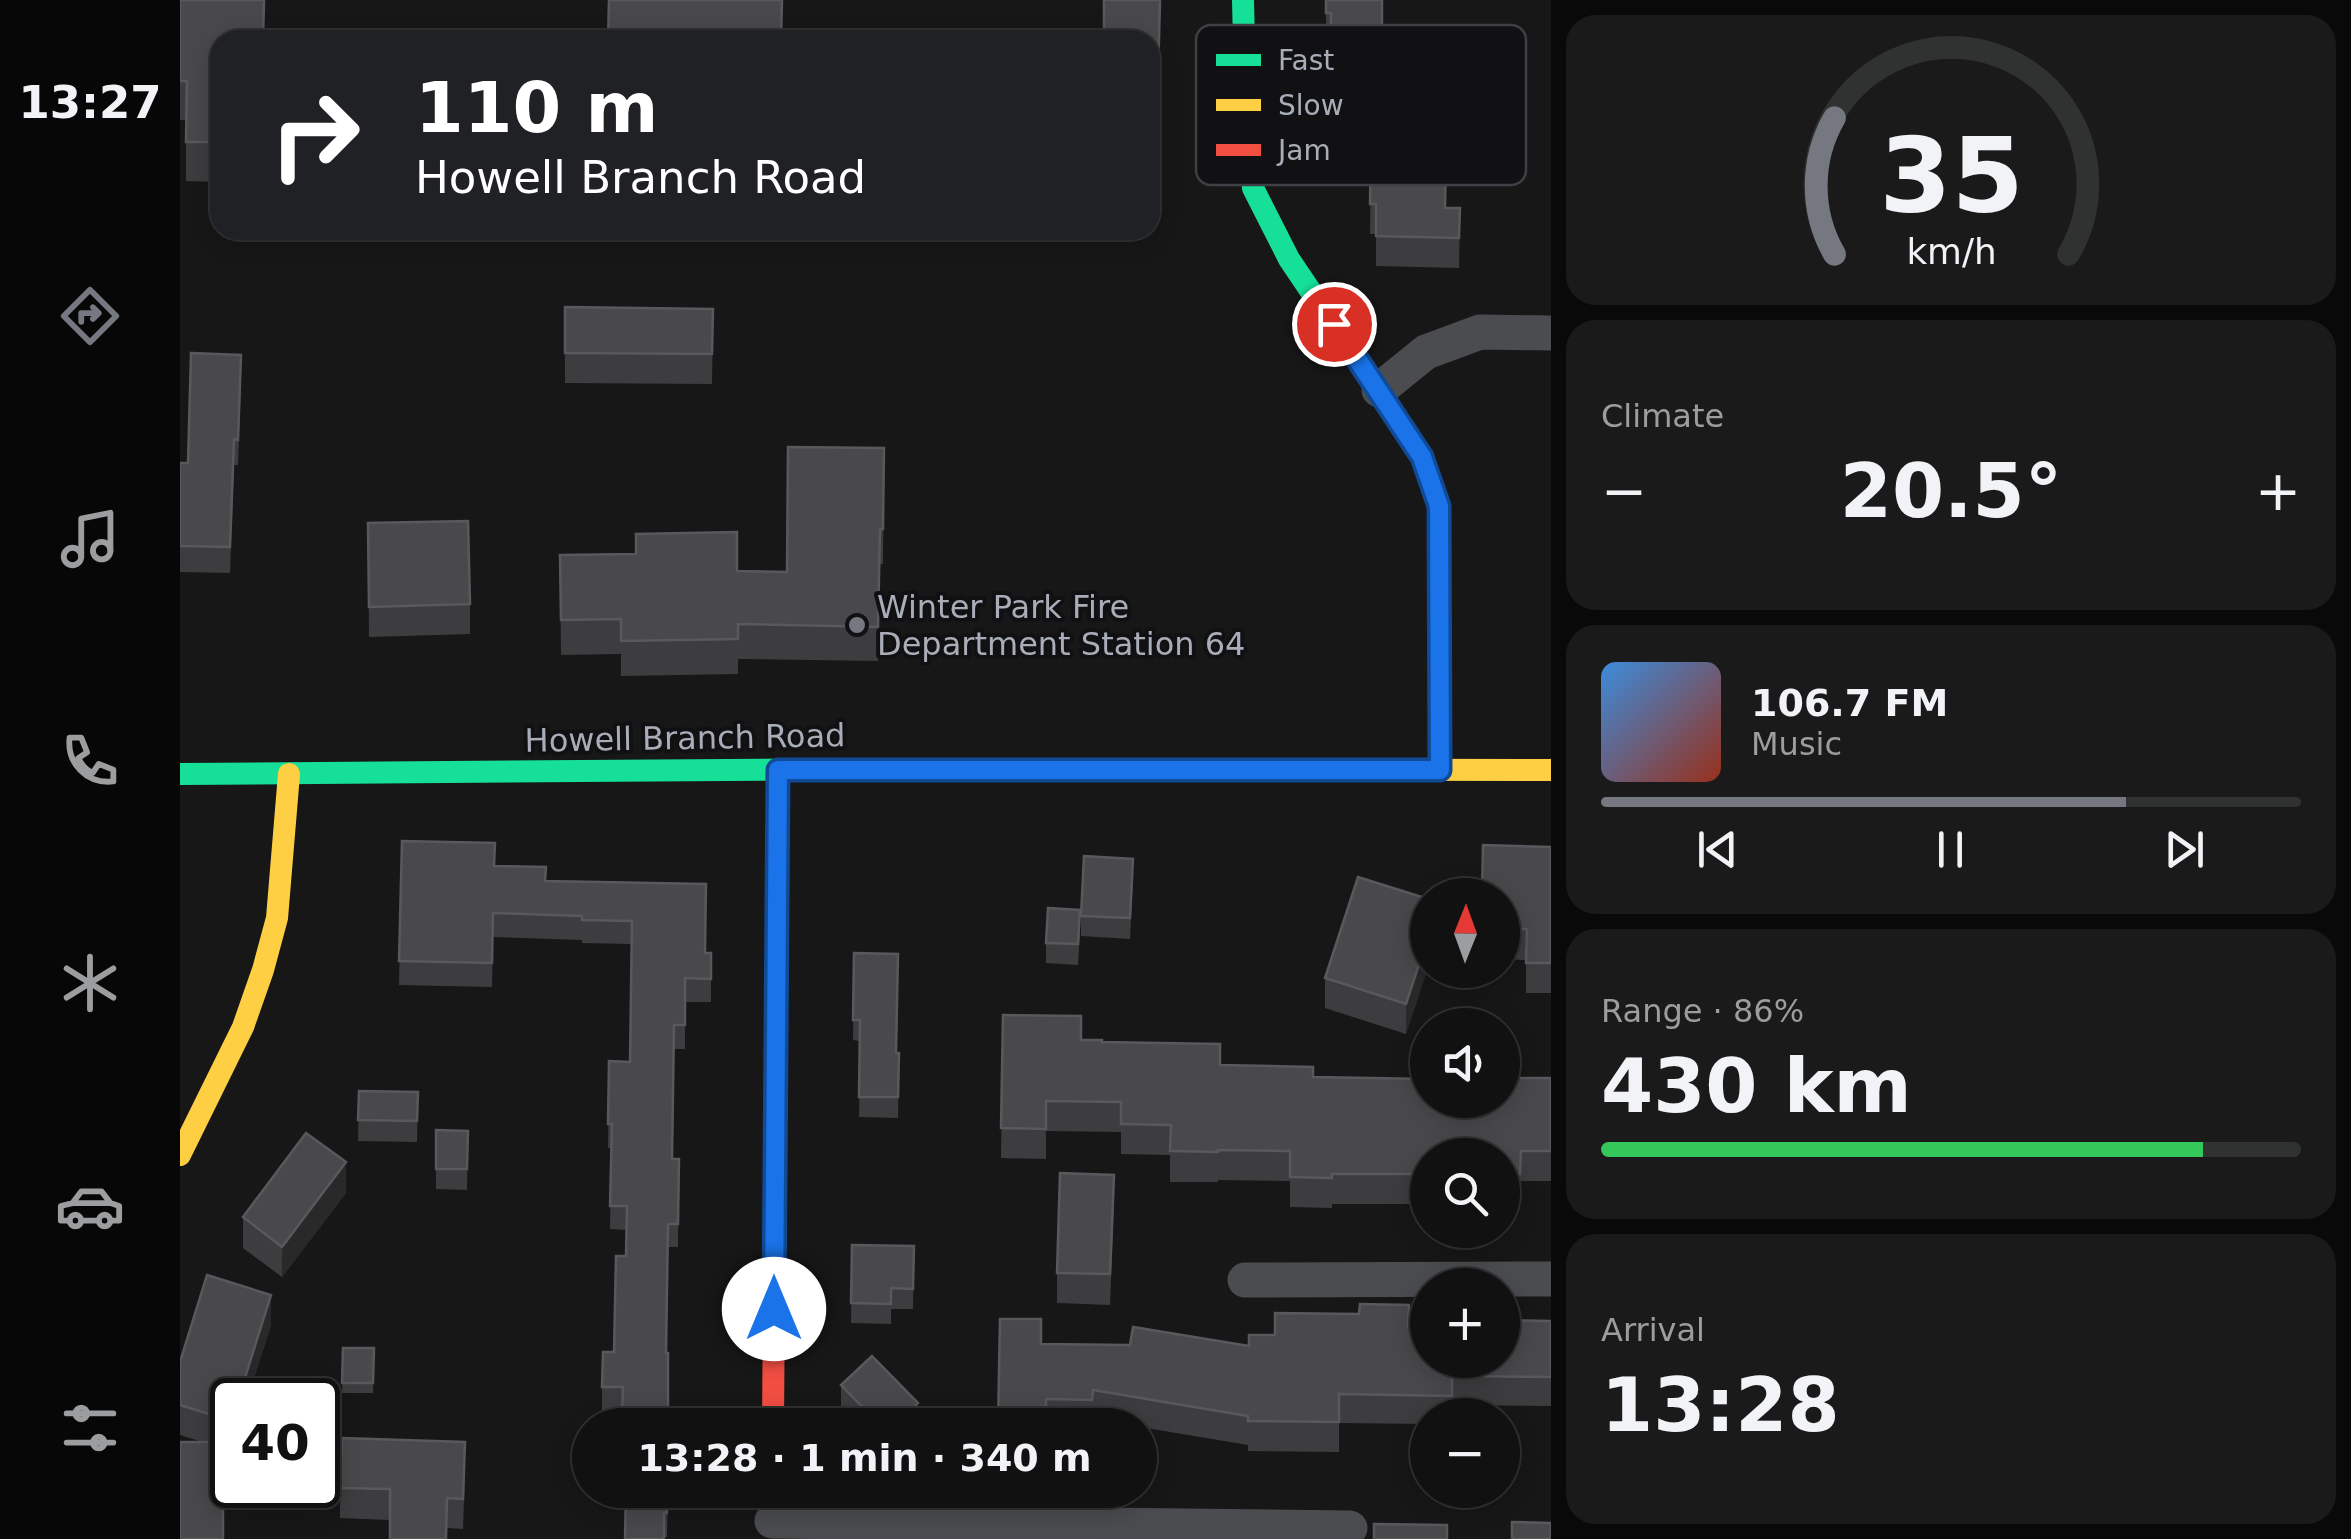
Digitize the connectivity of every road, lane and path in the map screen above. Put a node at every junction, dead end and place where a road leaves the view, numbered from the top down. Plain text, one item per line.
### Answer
1 (1243, 0) edge
2 (1244, 25) edge
3 (1253, 185) edge
4 (1551, 333) edge
5 (1379, 390) junction
6 (778, 770) junction
7 (1440, 770) junction
8 (1551, 770) edge
9 (180, 774) edge
10 (289, 774) junction
11 (180, 1155) edge
12 (1551, 1279) edge
13 (1245, 1280) dead end
14 (773, 1408) edge
15 (772, 1517) edge
16 (1350, 1528) dead end

1 - 2 street
3 - 5 street
4 - 5 street
5 - 7 street
6 - 7 street, Howell Branch Road
6 - 10 street, Howell Branch Road
6 - 14 street
7 - 8 street, Howell Branch Road
9 - 10 street, Howell Branch Road
10 - 11 street
12 - 13 street
15 - 16 street

